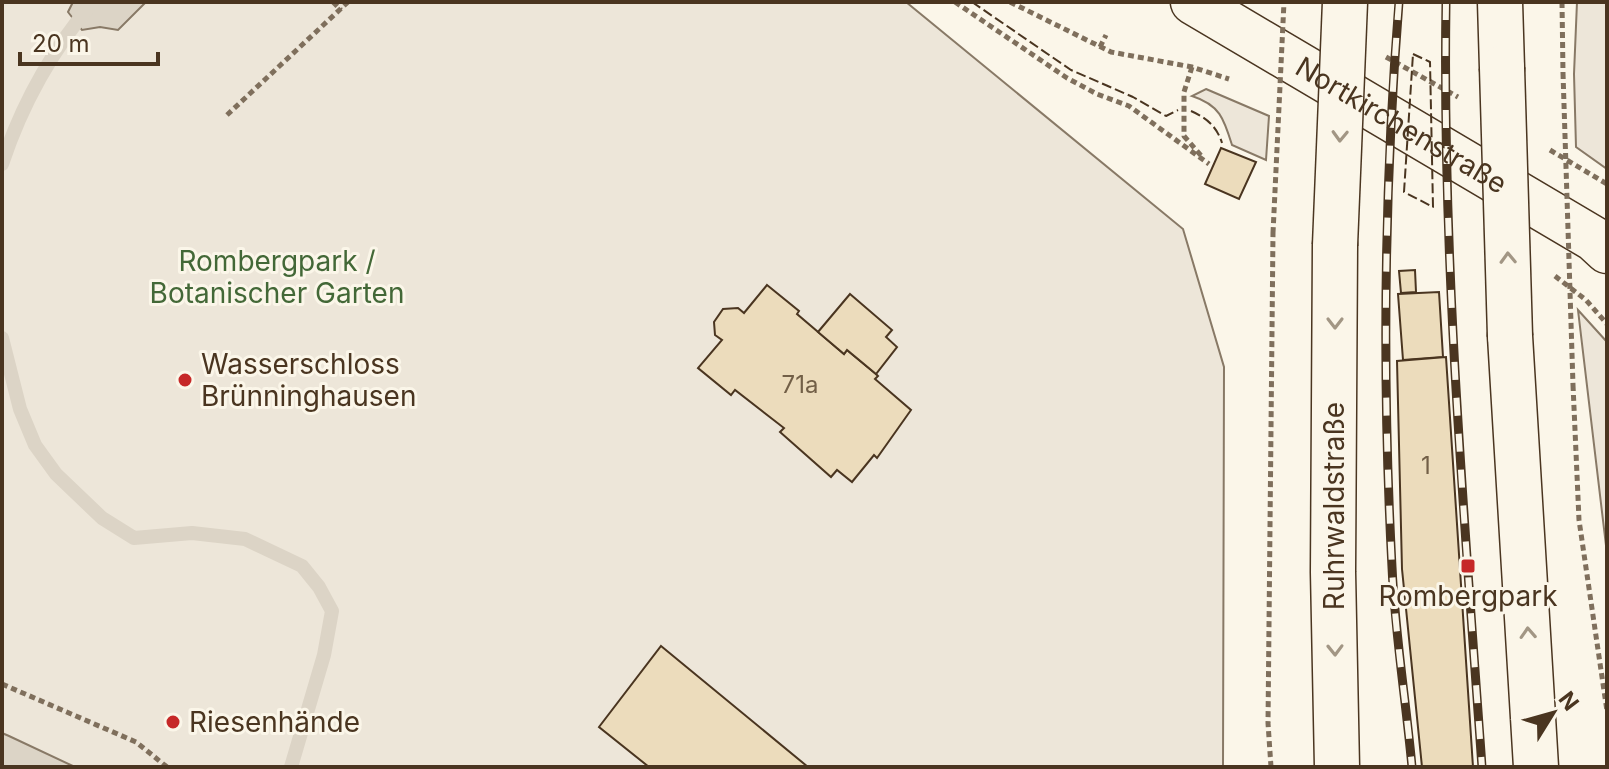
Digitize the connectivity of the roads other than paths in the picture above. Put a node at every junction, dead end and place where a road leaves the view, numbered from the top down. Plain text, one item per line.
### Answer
1 (1193, 2) edge
2 (1345, 2) edge
3 (1500, 2) edge
4 (1607, 251) edge
5 (1337, 767) edge
6 (1536, 767) edge

1 - 4 main road, Nortkirchenstraße
2 -> 5 main road, Ruhrwaldstraße, bridge
6 -> 3 main road, bridge

